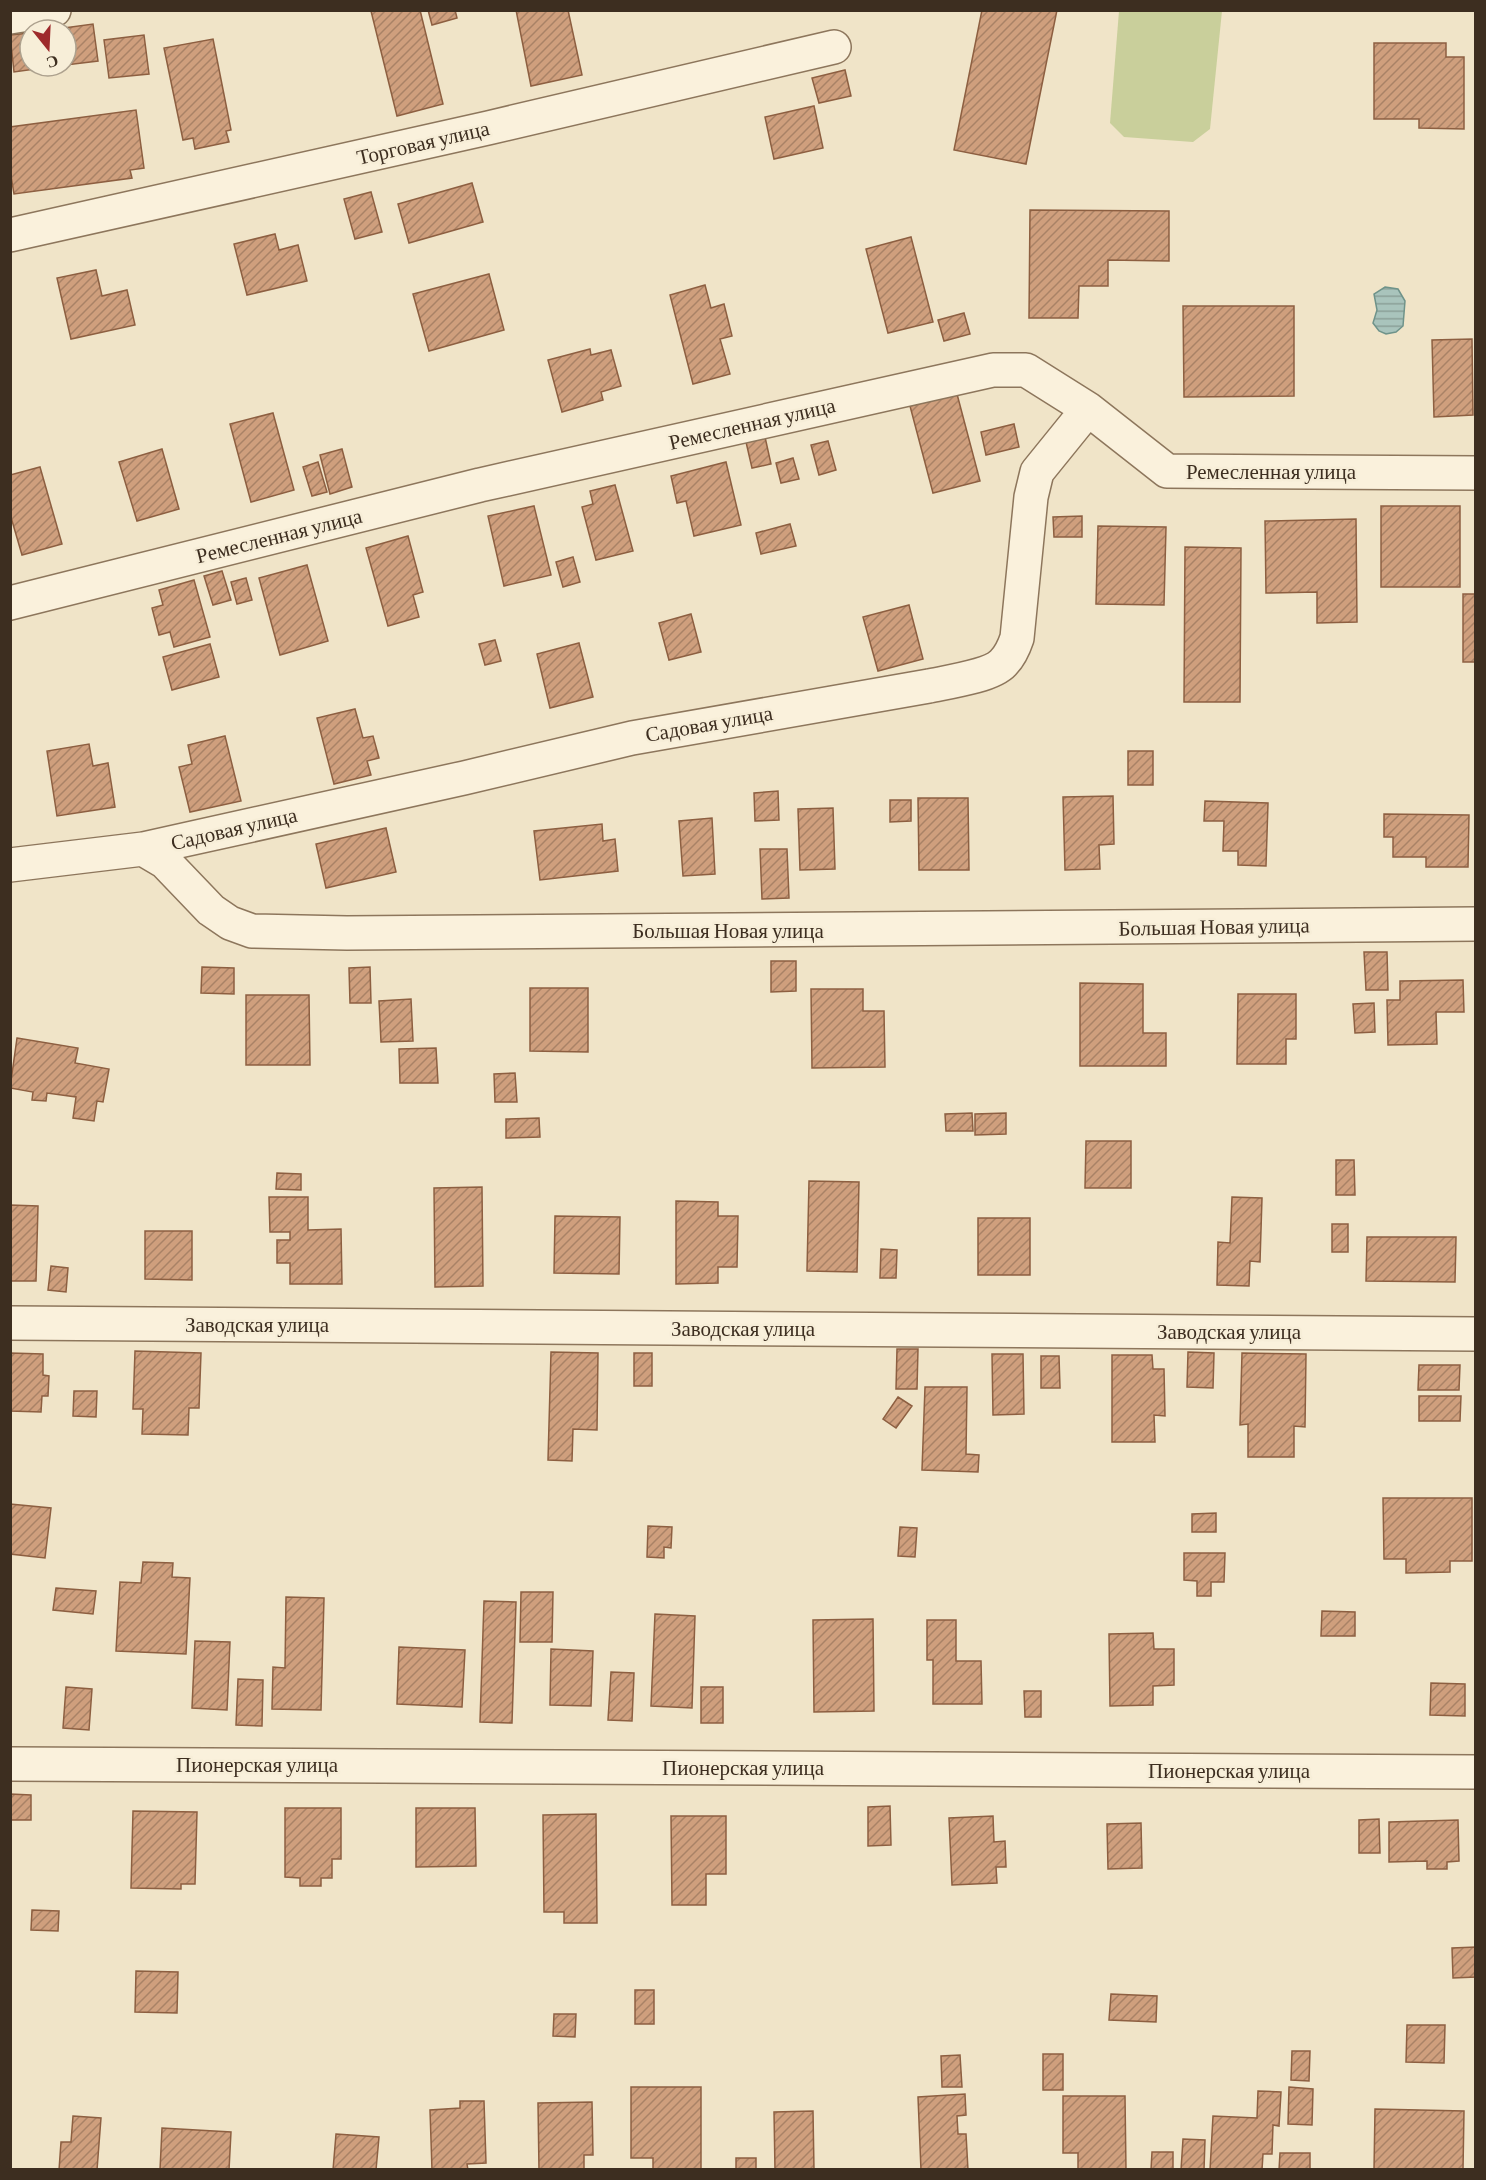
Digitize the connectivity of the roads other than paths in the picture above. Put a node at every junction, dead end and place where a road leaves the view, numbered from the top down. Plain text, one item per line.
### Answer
1 (54, 10) edge
2 (10, 17) edge
3 (834, 47) dead end
4 (10, 235) edge
5 (1088, 409) junction
6 (1476, 473) edge
7 (10, 603) edge
8 (143, 849) junction
9 (10, 866) edge
10 (1476, 924) edge
11 (10, 1323) edge
12 (1476, 1334) edge
13 (10, 1764) edge
14 (1476, 1772) edge

1 - 2 street
3 - 4 street, Торговая улица
5 - 6 street, Ремесленная улица
5 - 7 street, Ремесленная улица
5 - 8 street, Садовая улица
8 - 9 street
8 - 10 street, Большая Новая улица
11 - 12 street, Заводская улица
13 - 14 street, Пионерская улица

